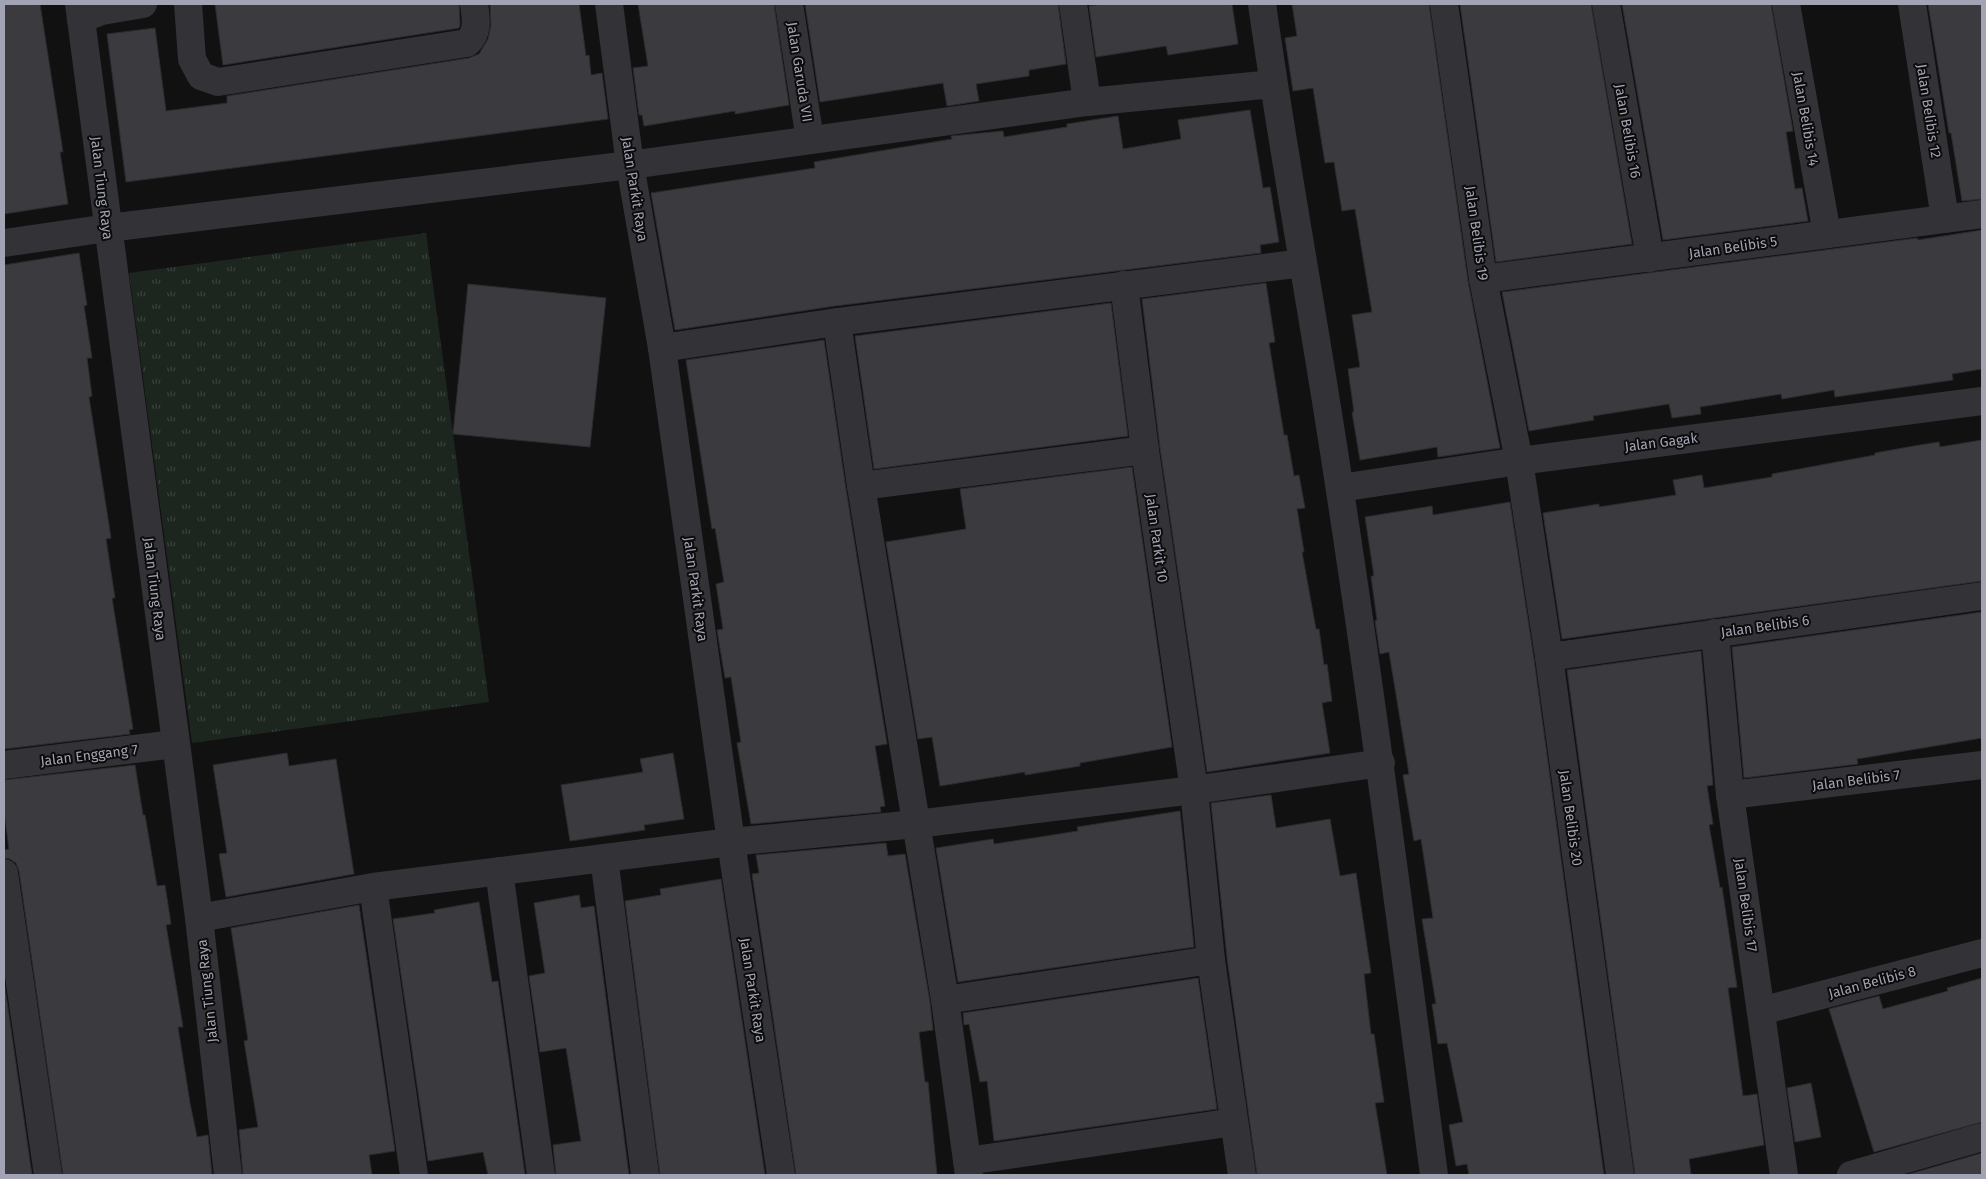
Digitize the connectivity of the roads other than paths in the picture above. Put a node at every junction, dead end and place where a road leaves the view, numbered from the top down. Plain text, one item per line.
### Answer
1 (143, 4) edge
2 (188, 4) edge
3 (474, 4) edge
4 (609, 4) edge
5 (789, 4) edge
6 (1073, 4) edge
7 (1262, 4) edge
8 (1444, 4) edge
9 (1606, 4) edge
10 (1786, 4) edge
11 (1912, 4) edge
12 (80, 11) edge
13 (1274, 84) junction
14 (1087, 102) junction
15 (810, 140) junction
16 (630, 165) junction
17 (1982, 214) edge
18 (1945, 219) junction
19 (108, 228) junction
20 (1827, 234) junction
21 (4, 243) edge
22 (1650, 258) junction
23 (1303, 263) junction
24 (1483, 279) junction
25 (1124, 285) junction
26 (837, 322) junction
27 (662, 348) junction
28 (1982, 401) edge
29 (1145, 450) junction
30 (1519, 461) junction
31 (861, 486) junction
32 (1340, 488) junction
33 (1982, 596) edge
34 (1715, 634) junction
35 (1548, 657) junction
36 (175, 744) junction
37 (1381, 763) junction
38 (4, 765) edge
39 (1982, 765) edge
40 (1194, 790) junction
41 (1730, 795) junction
42 (916, 824) junction
43 (731, 842) junction
44 (604, 858) junction
45 (499, 871) junction
46 (4, 873) edge
47 (373, 886) junction
48 (199, 918) junction
49 (1982, 953) edge
50 (1211, 960) junction
51 (945, 1000) junction
52 (1761, 1011) junction
53 (1234, 1122) junction
54 (1982, 1137) edge
55 (968, 1168) edge
56 (48, 1175) edge
57 (228, 1175) edge
58 (414, 1175) edge
59 (541, 1175) edge
60 (645, 1175) edge
61 (781, 1175) edge
62 (1242, 1175) edge
63 (1434, 1175) edge
64 (1620, 1175) edge
65 (1784, 1175) edge
66 (1851, 1175) edge

1 - 12 street
2 - 3 street
4 - 16 street, Jalan Parkit Raya
5 - 15 street, Jalan Garuda VII
6 - 14 street
7 - 13 street
8 - 24 street, Jalan Belibis 19
9 - 22 street, Jalan Belibis 16
10 - 20 street, Jalan Belibis 14
11 - 18 street, Jalan Belibis 12
12 - 19 street, Jalan Tiung Raya
13 - 14 street
13 - 23 street
14 - 15 street
15 - 16 street
16 - 19 street
16 - 27 street, Jalan Parkit Raya
17 - 18 street, Jalan Belibis 5
18 - 20 street, Jalan Belibis 5
19 - 21 street
19 - 36 street, Jalan Tiung Raya
20 - 22 street, Jalan Belibis 5
22 - 24 street, Jalan Belibis 5
23 - 25 street
23 - 32 street
24 - 30 street, Jalan Belibis 19
25 - 26 street
25 - 29 street, Jalan Parkit 10
26 - 27 street
26 - 31 street
27 - 43 street, Jalan Parkit Raya
28 - 30 street, Jalan Gagak
29 - 31 street
29 - 40 street, Jalan Parkit 10
30 - 32 street, Jalan Gagak
30 - 35 street, Jalan Belibis 20
31 - 42 street
32 - 37 street
33 - 34 street, Jalan Belibis 6
34 - 35 street, Jalan Belibis 6
34 - 41 street, Jalan Belibis 17
35 - 64 street, Jalan Belibis 20
36 - 38 street, Jalan Enggang 7
36 - 48 street, Jalan Tiung Raya
37 - 40 street
37 - 63 street
39 - 41 street, Jalan Belibis 7
40 - 42 street
40 - 50 street, Jalan Parkit 10
41 - 52 street, Jalan Belibis 17
42 - 43 street
42 - 51 street
43 - 44 street
43 - 61 street, Jalan Parkit Raya
44 - 45 street
44 - 60 street
45 - 47 street
45 - 59 street
46 - 56 street
47 - 48 street
47 - 58 street
48 - 57 street, Jalan Tiung Raya
49 - 52 street, Jalan Belibis 8
50 - 51 street
50 - 53 street, Jalan Parkit 10
51 - 55 street
52 - 65 street, Jalan Belibis 17
53 - 55 street
53 - 62 street, Jalan Parkit 10
54 - 66 street

